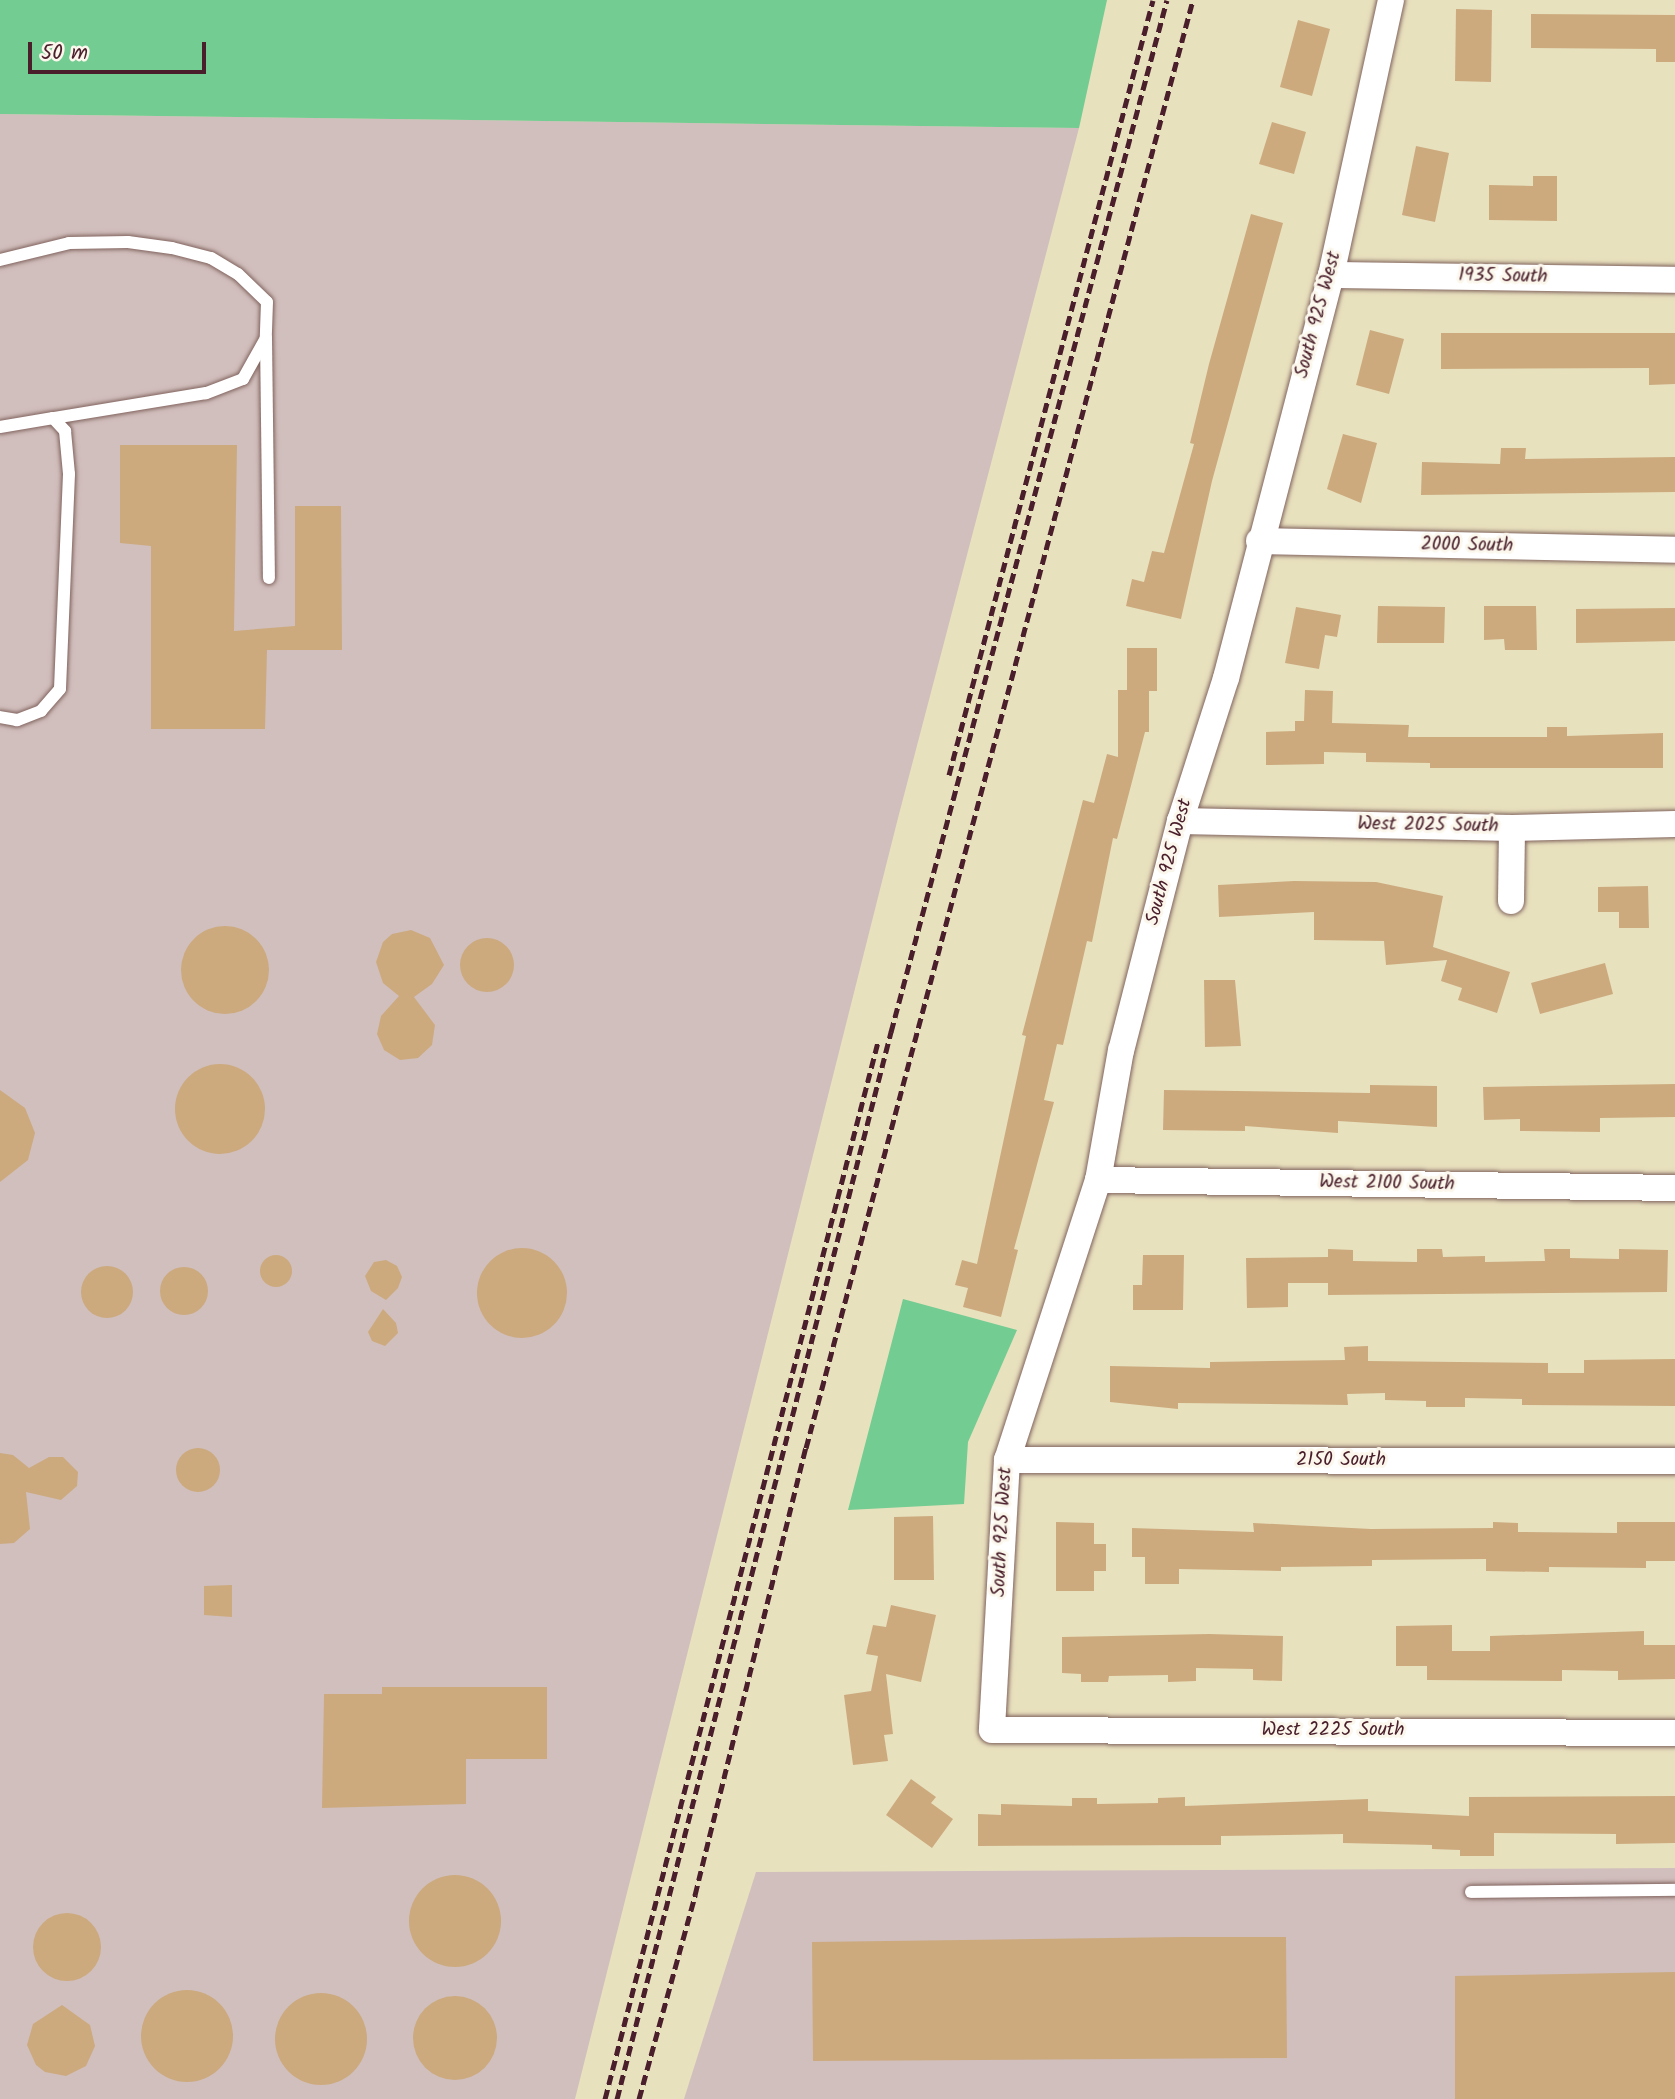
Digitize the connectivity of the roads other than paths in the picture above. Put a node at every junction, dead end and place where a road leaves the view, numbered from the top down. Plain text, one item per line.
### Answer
1 (1391, 0) edge
2 (0, 260) edge
3 (1331, 275) junction
4 (1675, 280) edge
5 (266, 338) junction
6 (53, 418) junction
7 (0, 427) edge
8 (1259, 541) junction
9 (1675, 550) edge
10 (269, 578) dead end
11 (0, 717) edge
12 (1180, 821) junction
13 (1675, 824) edge
14 (1512, 828) junction
15 (1511, 901) dead end
16 (1098, 1180) junction
17 (1675, 1188) edge
18 (1007, 1460) junction
19 (1675, 1461) edge
20 (992, 1730) joint
21 (1675, 1732) edge
22 (1675, 1890) edge
23 (1471, 1892) dead end

1 - 3 street, South 925 West
2 - 5 lane
3 - 4 street, 1935 South
3 - 8 street, South 925 West
5 - 6 lane
5 - 10 lane
6 - 7 lane
6 - 11 lane
8 - 9 street, 2000 South
8 - 12 street, South 925 West
12 - 14 street, West 2025 South
12 - 16 street, South 925 West
13 - 14 street, West 2025 South
14 - 15 street
16 - 17 street, West 2100 South
16 - 18 street, South 925 West
18 - 19 street, 2150 South
18 - 20 street, South 925 West
20 - 21 street, West 2225 South
22 - 23 lane

